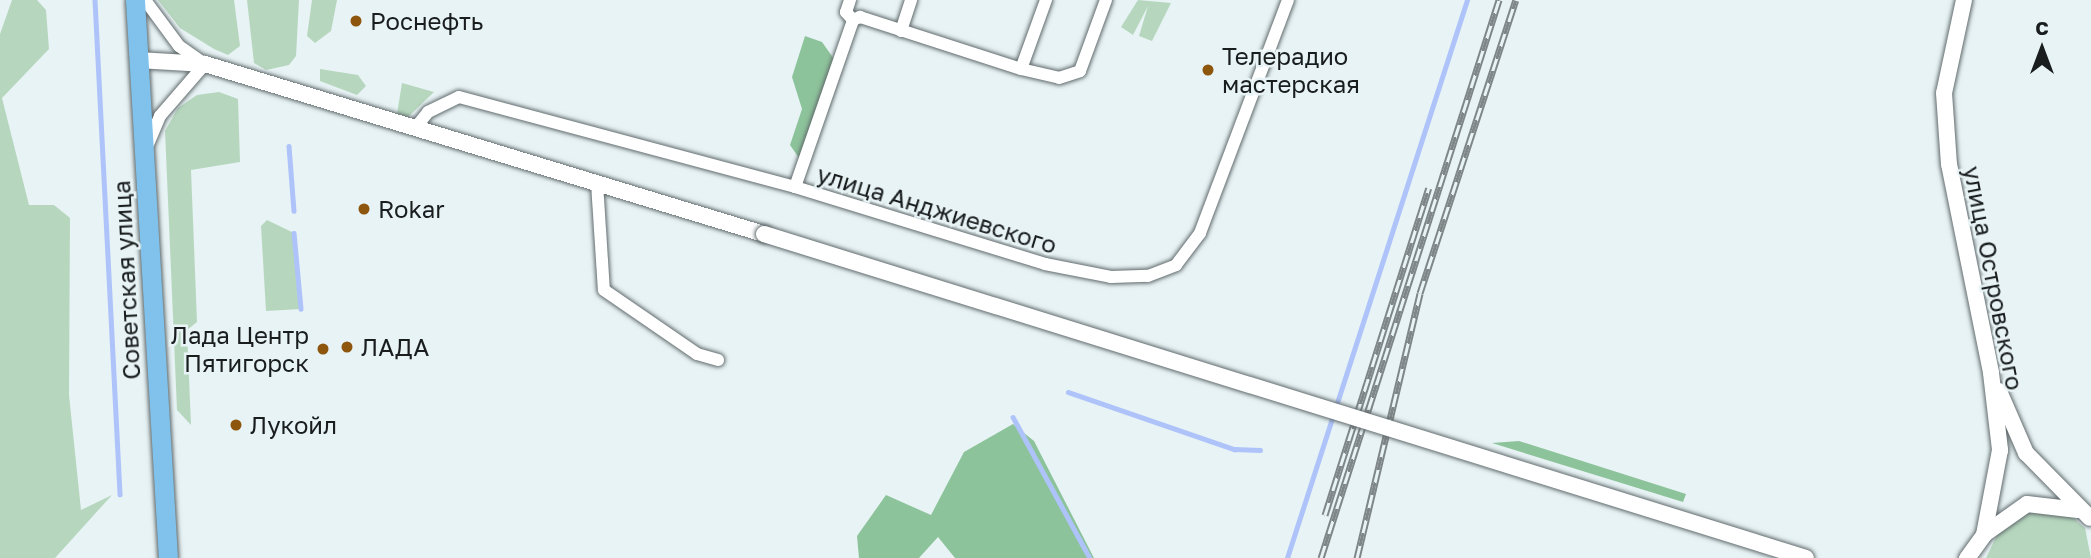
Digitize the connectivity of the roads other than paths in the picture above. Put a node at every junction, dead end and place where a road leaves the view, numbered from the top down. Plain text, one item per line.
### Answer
1 (121, 0) edge
2 (135, 0) edge
3 (145, 0) edge
4 (850, 0) edge
5 (911, 0) edge
6 (1046, 0) edge
7 (1106, 0) edge
8 (1288, 0) edge
9 (1964, 0) edge
10 (853, 20) junction
11 (901, 31) junction
12 (138, 60) junction
13 (205, 64) junction
14 (1021, 69) junction
15 (416, 127) junction
16 (143, 155) junction
17 (597, 183) junction
18 (795, 187) junction
19 (718, 360) dead end
20 (1991, 373) junction
21 (2090, 519) edge
22 (1984, 535) junction
23 (167, 558) edge
24 (1806, 558) edge
25 (1966, 558) edge
26 (1979, 558) edge

1 - 12 highway
2 - 12 highway, Советская улица
3 - 13 street
4 - 10 street
5 - 11 street
6 - 14 street
7 - 14 street
8 - 18 street, улица Анджиевского
9 - 20 street, улица Островского
10 - 11 street
10 - 18 street
11 - 14 street
12 - 13 street
12 - 16 highway, Советская улица
13 - 15 street
13 - 16 street
15 - 17 street
15 - 18 street, улица Анджиевского
16 - 23 highway, Советская улица
17 - 19 street
17 - 24 street, bridge
20 - 21 street
20 - 22 street, улица Островского
21 - 22 street
22 - 25 street, улица Островского
22 - 26 street

